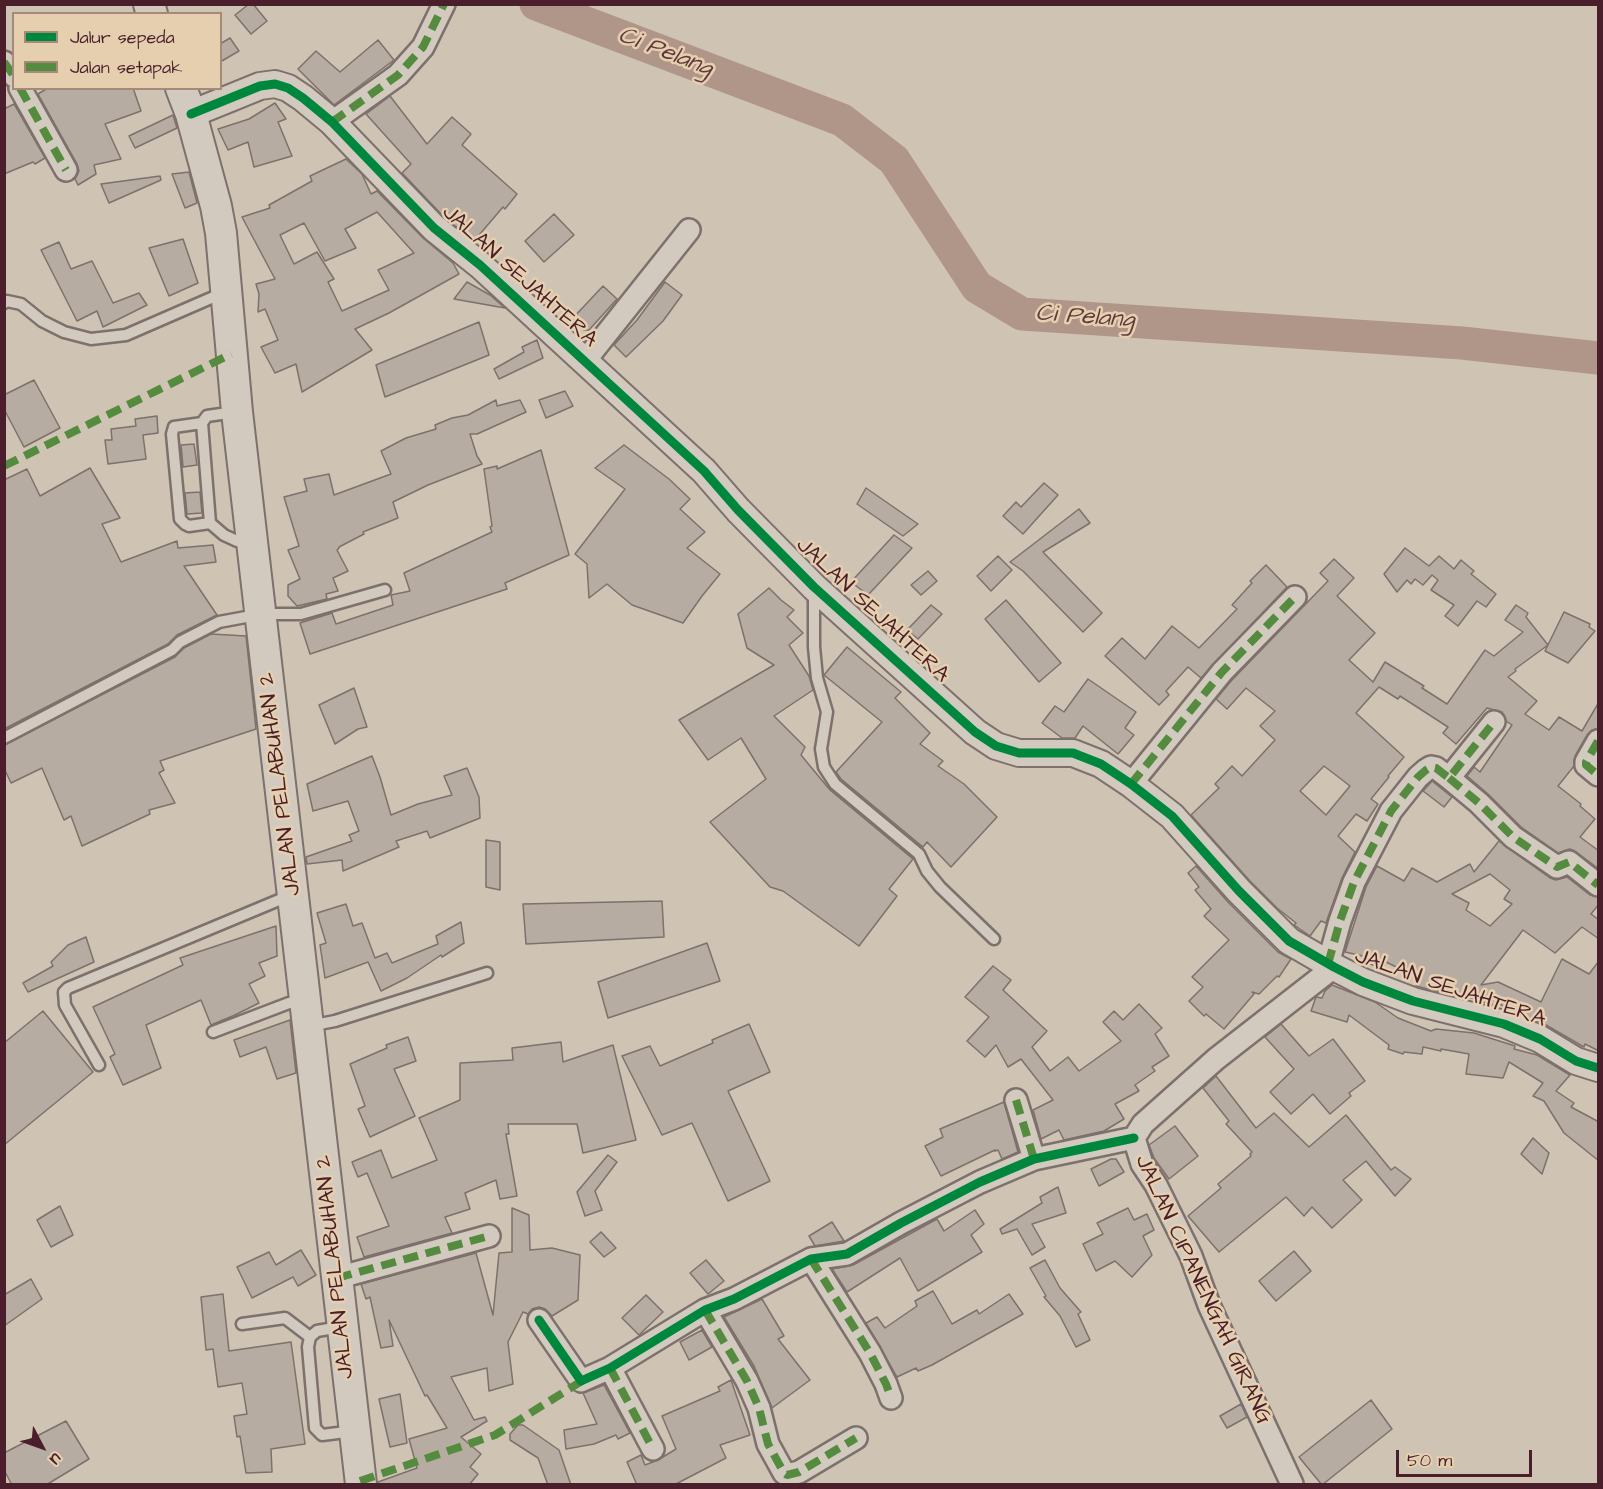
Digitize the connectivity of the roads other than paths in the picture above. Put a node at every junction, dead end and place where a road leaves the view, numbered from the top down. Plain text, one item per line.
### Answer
1 (441, 11) edge
2 (21, 90) edge
3 (186, 101) edge
4 (332, 122) junction
5 (66, 170) dead end
6 (689, 230) dead end
7 (225, 292) junction
8 (4, 303) edge
9 (584, 362) junction
10 (237, 412) junction
11 (202, 423) junction
12 (210, 523) junction
13 (253, 540) junction
14 (814, 587) junction
15 (385, 590) dead end
16 (1295, 597) dead end
17 (262, 614) junction
18 (1494, 722) dead end
19 (4, 738) edge
20 (1599, 741) edge
21 (1599, 775) edge
22 (1449, 778) junction
23 (1131, 784) junction
24 (1599, 885) edge
25 (294, 894) junction
26 (994, 939) dead end
27 (1331, 966) junction
28 (487, 973) dead end
29 (308, 1012) junction
30 (213, 1032) dead end
31 (99, 1065) dead end
32 (1599, 1068) edge
33 (1016, 1100) dead end
34 (1134, 1138) junction
35 (1034, 1159) junction
36 (489, 1236) dead end
37 (811, 1259) junction
38 (337, 1278) junction
39 (705, 1310) junction
40 (539, 1320) dead end
41 (242, 1324) dead end
42 (342, 1326) junction
43 (310, 1337) junction
44 (610, 1368) junction
45 (891, 1398) dead end
46 (354, 1431) junction
47 (856, 1438) dead end
48 (653, 1449) dead end
49 (356, 1484) edge
50 (1292, 1485) edge

1 - 4 street
2 - 5 street
3 - 4 street, JALAN SEJAHTERA
3 - 7 main road, JALAN PELABUHAN 2
4 - 9 street, JALAN SEJAHTERA
6 - 9 street
7 - 8 lane
7 - 10 main road, JALAN PELABUHAN 2
9 - 14 street, JALAN SEJAHTERA
10 - 11 lane
10 - 13 main road, JALAN PELABUHAN 2
11 - 12 lane
11 - 12 lane
12 - 13 lane
13 - 17 main road, JALAN PELABUHAN 2
14 - 23 street, JALAN SEJAHTERA
14 - 26 lane
15 - 17 lane
16 - 23 street
17 - 19 lane
17 - 25 main road, JALAN PELABUHAN 2
18 - 22 street
20 - 21 street
22 - 24 street
22 - 27 street
23 - 27 street, JALAN SEJAHTERA
25 - 29 main road, JALAN PELABUHAN 2
25 - 31 lane
27 - 32 street, JALAN SEJAHTERA
27 - 34 street, JALAN CIPANENGAH GIRANG
28 - 29 lane
29 - 30 lane
29 - 38 main road, JALAN PELABUHAN 2
33 - 35 street
34 - 35 street
34 - 50 street, JALAN CIPANENGAH GIRANG
35 - 37 street
36 - 38 street
37 - 39 street
37 - 45 street
38 - 42 main road, JALAN PELABUHAN 2
39 - 44 street
39 - 47 street
40 - 44 street
41 - 43 lane
42 - 43 lane
42 - 46 main road, JALAN PELABUHAN 2
43 - 46 lane
44 - 48 street
46 - 49 main road, JALAN PELABUHAN 2

